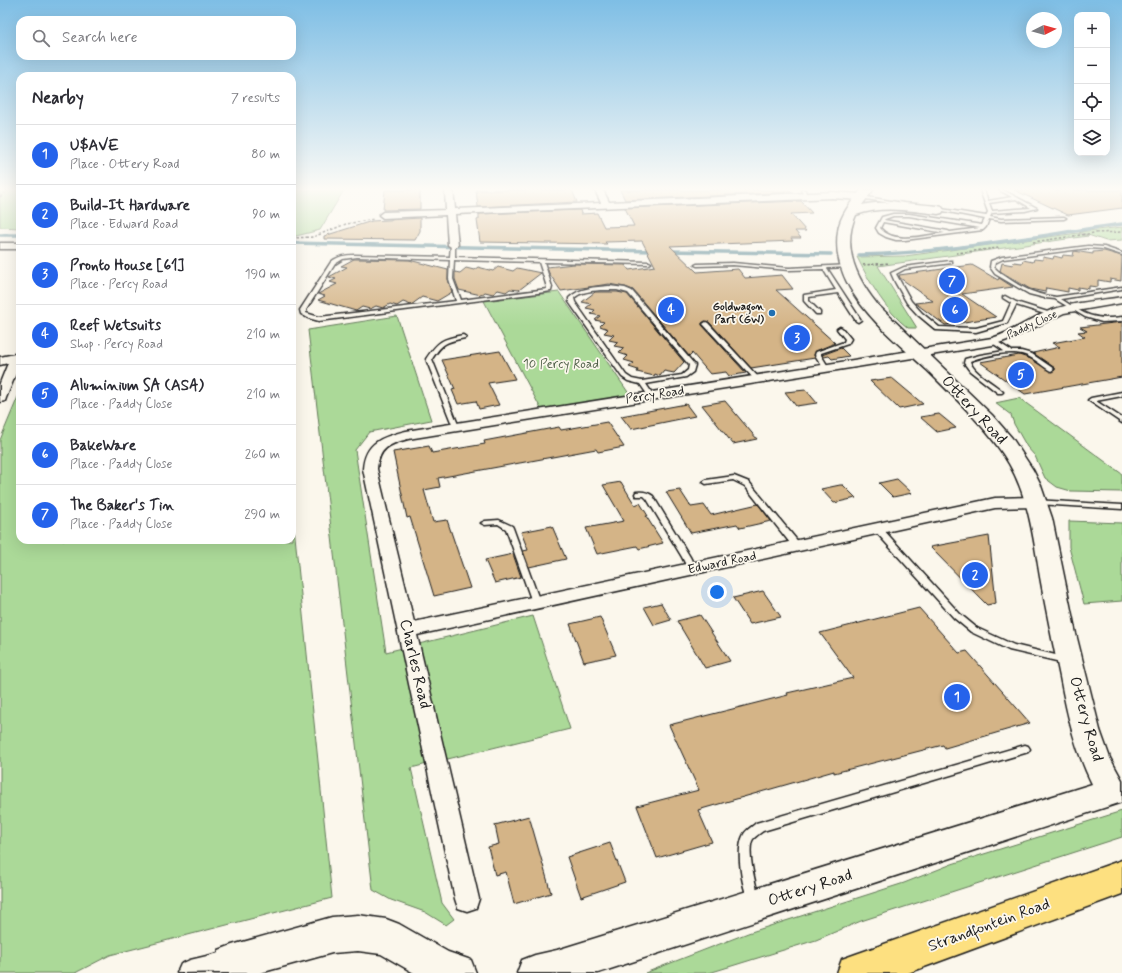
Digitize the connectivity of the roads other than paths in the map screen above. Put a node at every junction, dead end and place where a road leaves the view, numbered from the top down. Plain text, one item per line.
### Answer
1 (452, 235) edge
2 (845, 235) edge
3 (886, 235) edge
4 (938, 235) edge
5 (0, 246) edge
6 (16, 246) edge
7 (453, 248) joint
8 (1122, 254) edge
9 (452, 259) junction
10 (541, 260) junction
11 (850, 261) junction
12 (950, 262) dead end
13 (649, 263) dead end
14 (697, 265) dead end
15 (824, 267) junction
16 (1122, 288) edge
17 (839, 291) junction
18 (1005, 297) dead end
19 (1056, 298) junction
20 (1122, 300) edge
21 (459, 301) junction
22 (1014, 303) junction
23 (1073, 308) junction
24 (818, 313) dead end
25 (1051, 314) junction
26 (1122, 319) edge
27 (858, 320) dead end
28 (706, 324) dead end
29 (840, 329) dead end
30 (463, 337) dead end
31 (993, 341) junction
32 (1010, 352) junction
33 (918, 353) junction
34 (16, 358) edge
35 (0, 361) edge
36 (16, 362) edge
37 (826, 368) junction
38 (1051, 369) dead end
39 (757, 379) junction
40 (642, 383) junction
41 (1000, 392) dead end
42 (1122, 394) edge
43 (651, 396) junction
44 (0, 398) edge
45 (1122, 421) edge
46 (456, 427) junction
47 (392, 439) joint
48 (706, 482) dead end
49 (639, 494) dead end
50 (1037, 502) junction
51 (1122, 507) edge
52 (485, 523) dead end
53 (878, 528) junction
54 (797, 546) junction
55 (692, 569) junction
56 (536, 602) junction
57 (407, 630) junction
58 (1069, 661) junction
59 (1025, 749) dead end
60 (1117, 791) edge
61 (1122, 877) edge
62 (467, 899) dead end
63 (755, 905) junction
64 (232, 968) edge
65 (190, 973) edge
66 (458, 973) edge
67 (535, 973) edge
68 (856, 973) edge

1 - 7 street
2 - 11 street, Ottery Road
3 - 4 lane
5 - 6 street
7 - 9 lane
8 - 19 lane
9 - 10 lane
9 - 21 lane
9 - 21 lane
10 - 13 lane
10 - 21 lane
11 - 15 lane
11 - 33 street, Ottery Road
12 - 22 lane
14 - 15 lane
15 - 17 lane
16 - 19 lane
17 - 24 lane
17 - 27 lane
18 - 22 lane
19 - 23 lane
20 - 23 street, Paddy Close
22 - 25 lane
23 - 25 street, Paddy Close
23 - 26 lane
25 - 31 street, Paddy Close
28 - 39 lane
29 - 37 lane
30 - 46 lane
31 - 32 lane
31 - 33 street, Paddy Close
32 - 38 lane
32 - 41 lane
33 - 37 street, Percy Road
33 - 50 street, Ottery Road
34 - 35 street
36 - 44 street
37 - 39 street, Percy Road
39 - 43 street, Percy Road
40 - 40 lane
40 - 43 lane
42 - 45 lane
43 - 46 street, Percy Road
46 - 47 street, Percy Road
47 - 57 street, Charles Road
48 - 54 lane
49 - 55 lane
50 - 51 lane
50 - 53 street, Edward Road
50 - 58 street, Ottery Road
52 - 56 lane
53 - 54 street, Edward Road
53 - 58 lane
54 - 55 street, Edward Road
55 - 56 street, Edward Road
56 - 57 street, Edward Road
57 - 62 street, Charles Road
58 - 60 street, Ottery Road
59 - 63 lane
60 - 63 street, Ottery Road
61 - 68 main road, Strandfontein Road
63 - 67 street, Ottery Road
64 - 65 street
64 - 66 street

